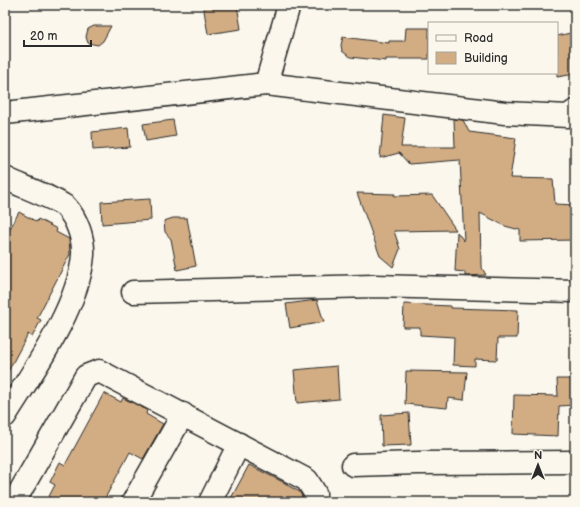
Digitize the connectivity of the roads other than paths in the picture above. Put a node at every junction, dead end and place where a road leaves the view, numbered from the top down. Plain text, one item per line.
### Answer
1 (289, 5) edge
2 (266, 84) junction
3 (575, 111) edge
4 (5, 113) edge
5 (8, 186) edge
6 (575, 291) edge
7 (133, 292) dead end
8 (183, 414) junction
9 (5, 416) edge
10 (239, 444) junction
11 (575, 462) edge
12 (353, 466) dead end
13 (14, 502) edge
14 (133, 502) edge
15 (210, 502) edge
16 (315, 502) edge

1 - 2 street
2 - 3 street
2 - 4 street
5 - 9 street
6 - 7 street
8 - 10 street
8 - 13 street
8 - 14 street
10 - 15 street
10 - 16 street
11 - 12 street

